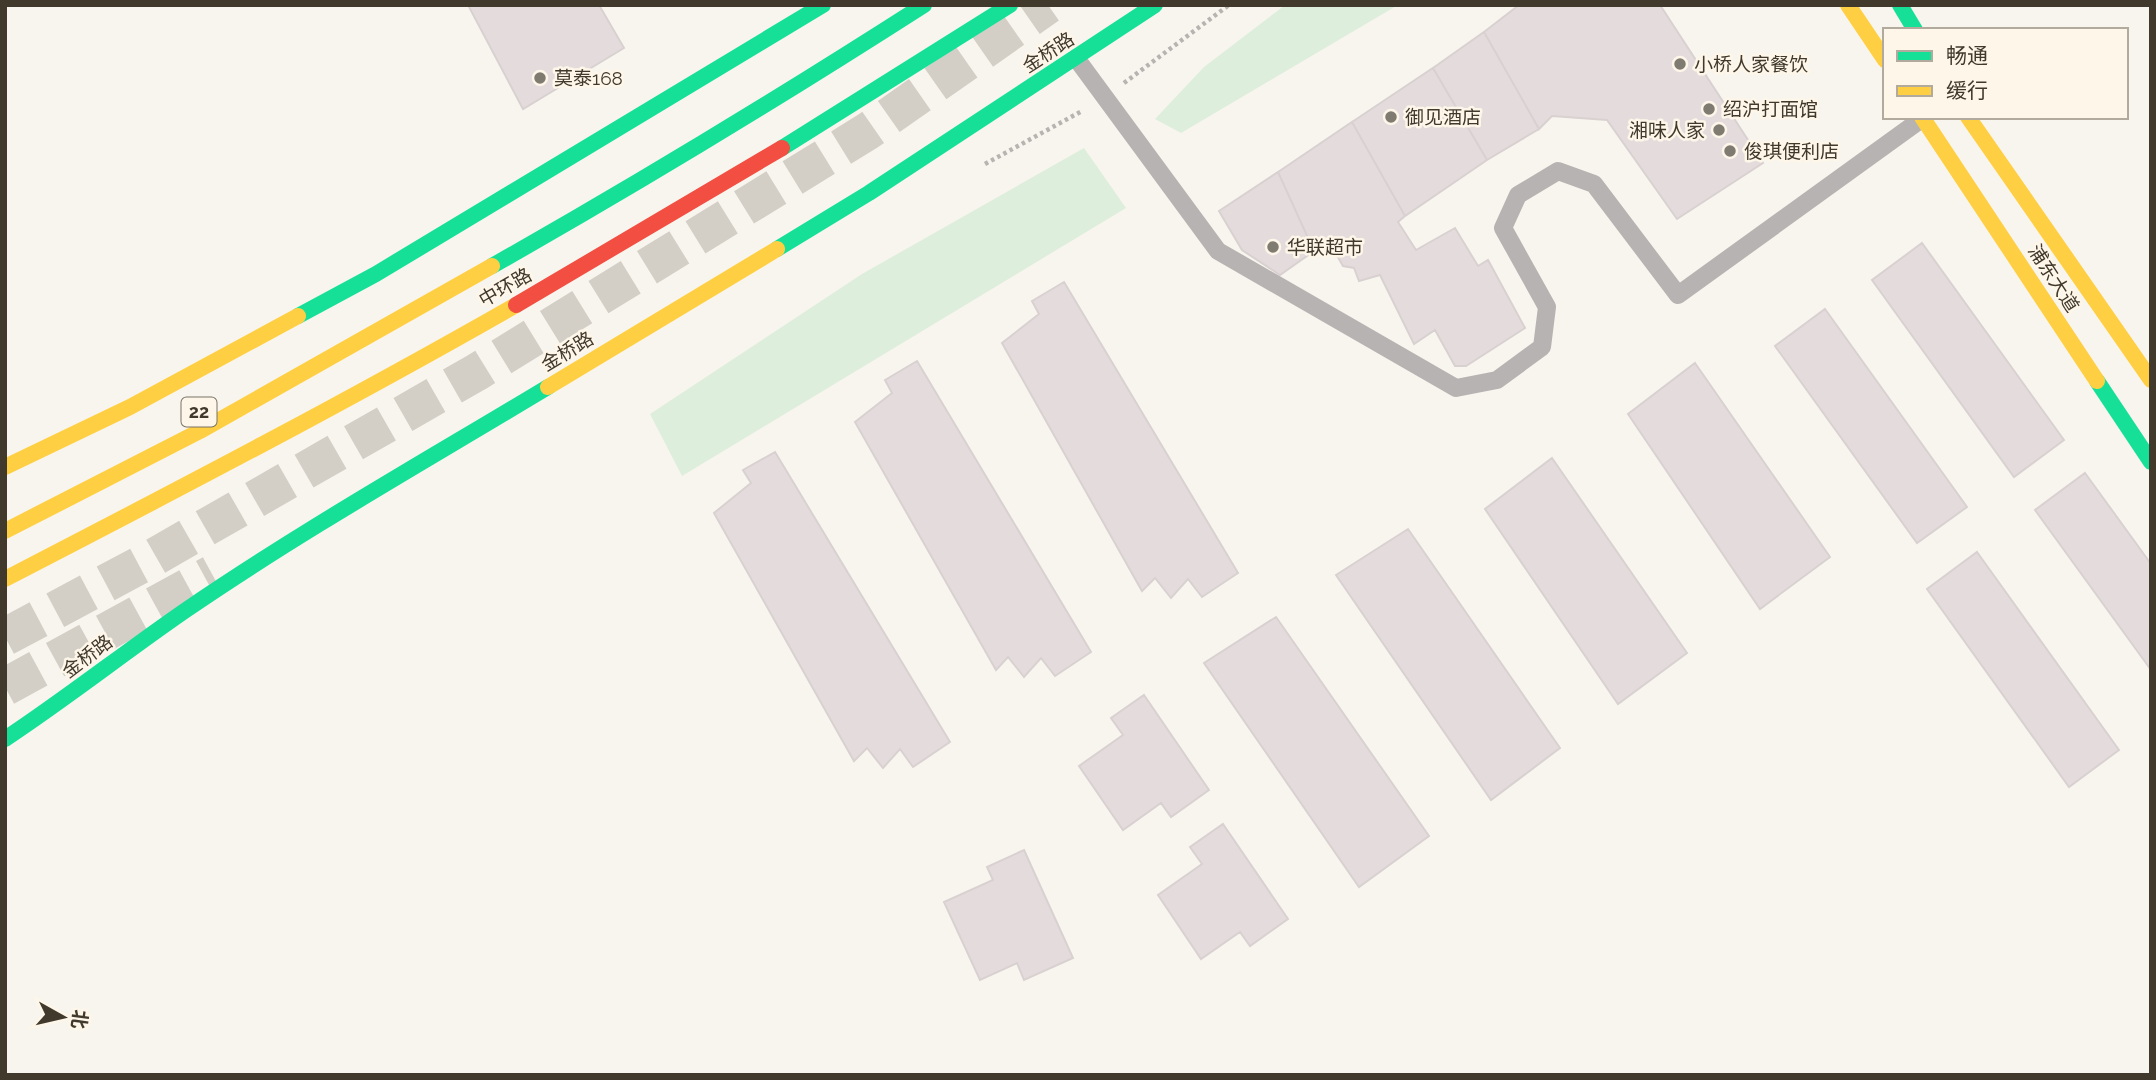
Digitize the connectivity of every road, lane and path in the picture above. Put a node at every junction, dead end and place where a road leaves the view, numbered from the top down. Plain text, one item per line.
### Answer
1 (823, 5) edge
2 (924, 5) edge
3 (1010, 5) edge
4 (1155, 5) edge
5 (1848, 5) edge
6 (1900, 5) edge
7 (1913, 28) edge
8 (1883, 57) edge
9 (1076, 58) junction
10 (1922, 119) edge
11 (1924, 119) edge
12 (1969, 119) edge
13 (394, 323) junction
14 (2151, 380) edge
15 (206, 409) dead end
16 (2151, 463) edge
17 (5, 467) edge
18 (5, 531) edge
19 (5, 579) edge
20 (5, 739) edge

1 - 17 main road
2 - 13 main road
3 - 19 main road, 中环路
4 - 9 main road, 金桥路
5 - 8 main road
6 - 7 main road
9 - 10 lane
9 - 20 main road, 金桥路
11 - 16 main road, 浦东大道
12 - 14 main road, 浦东大道
13 - 15 main road, 22
13 - 18 main road

